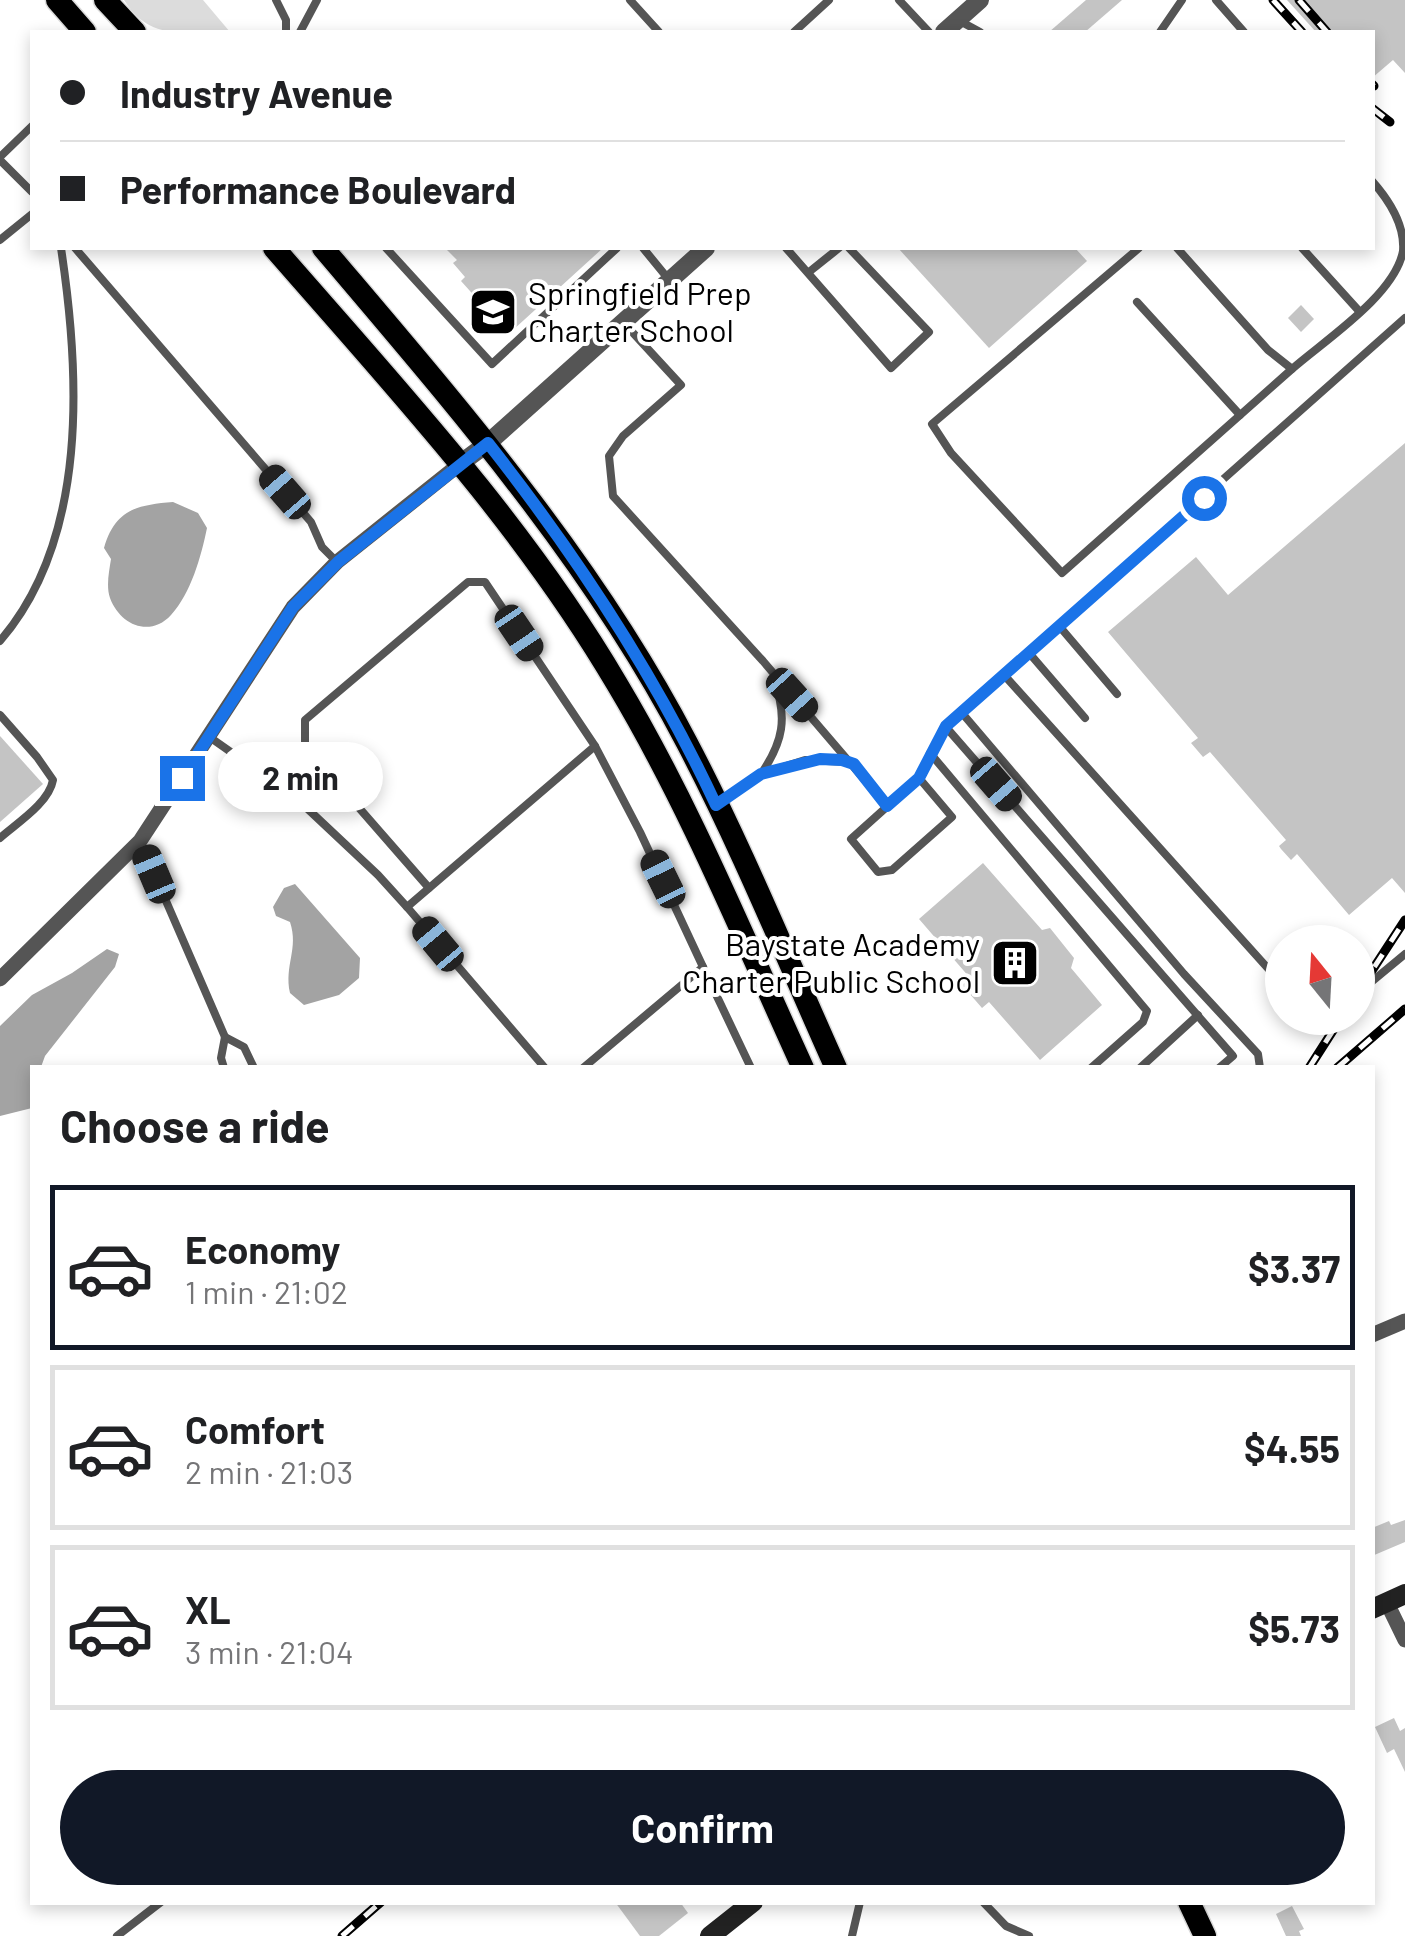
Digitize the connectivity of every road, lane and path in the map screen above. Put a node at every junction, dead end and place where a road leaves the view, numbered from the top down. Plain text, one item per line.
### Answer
1 (57, 0) edge
2 (103, 0) edge
3 (276, 0) edge
4 (317, 0) edge
5 (630, 0) edge
6 (828, 0) edge
7 (900, 0) edge
8 (980, 0) edge
9 (1182, 0) edge
10 (1216, 0) edge
11 (951, 26) edge
12 (76, 29) edge
13 (133, 30) edge
14 (286, 30) edge
15 (301, 30) edge
16 (658, 30) edge
17 (796, 30) edge
18 (927, 30) edge
19 (1161, 30) edge
20 (1242, 30) edge
21 (30, 128) edge
22 (0, 158) edge
23 (1375, 185) edge
24 (30, 190) edge
25 (30, 216) edge
26 (0, 240) edge
27 (60, 250) edge
28 (78, 250) edge
29 (276, 250) edge
30 (325, 250) edge
31 (388, 250) edge
32 (615, 250) edge
33 (645, 250) edge
34 (704, 250) edge
35 (788, 250) edge
36 (836, 250) edge
37 (850, 250) edge
38 (1137, 250) edge
39 (1179, 250) edge
40 (1304, 250) edge
41 (808, 272) junction
42 (670, 281) junction
43 (1137, 302) dead end
44 (1360, 311) junction
45 (1405, 318) edge
46 (623, 322) junction
47 (1292, 368) junction
48 (1240, 414) junction
49 (488, 443) junction
50 (461, 462) junction
51 (338, 562) junction
52 (1060, 627) junction
53 (0, 641) edge
54 (1030, 654) junction
55 (766, 667) junction
56 (1006, 676) junction
57 (1117, 694) dead end
58 (962, 713) junction
59 (0, 715) edge
60 (1085, 718) dead end
61 (946, 726) junction
62 (208, 736) junction
63 (594, 746) junction
64 (930, 753) junction
65 (854, 764) junction
66 (761, 774) junction
67 (919, 778) junction
68 (716, 805) junction
69 (887, 806) junction
70 (0, 838) edge
71 (140, 842) junction
72 (430, 888) junction
73 (407, 907) junction
74 (1405, 954) edge
75 (1265, 965) edge
76 (704, 967) junction
77 (0, 979) edge
78 (1375, 979) edge
79 (1198, 1016) junction
80 (225, 1037) junction
81 (223, 1065) edge
82 (253, 1065) edge
83 (542, 1065) edge
84 (587, 1065) edge
85 (750, 1065) edge
86 (802, 1065) edge
87 (835, 1065) edge
88 (1094, 1065) edge
89 (1143, 1065) edge
90 (1222, 1065) edge
91 (1260, 1065) edge
92 (1405, 1321) edge
93 (1375, 1334) edge
94 (1388, 1602) edge
95 (1405, 1640) edge
96 (157, 1905) edge
97 (749, 1905) edge
98 (859, 1905) edge
99 (987, 1905) edge
100 (1190, 1905) edge
101 (118, 1936) edge
102 (710, 1936) edge
103 (852, 1936) edge
104 (1029, 1936) edge
105 (1205, 1936) edge

1 - 12 main road
2 - 12 main road
2 - 13 main road
3 - 14 lane
4 - 15 lane
5 - 16 lane
6 - 17 lane
7 - 18 lane
8 - 11 street
9 - 19 lane
10 - 20 lane
21 - 22 lane
22 - 24 lane
23 - 44 lane
25 - 26 lane
27 - 53 lane
28 - 51 lane
29 - 50 main road
30 - 49 main road
31 - 32 lane
33 - 42 lane
34 - 42 street
35 - 41 lane
36 - 41 lane
37 - 41 lane
38 - 48 lane
39 - 47 lane
40 - 44 lane
42 - 46 street
43 - 48 lane
44 - 47 lane
45 - 52 lane
46 - 49 street
46 - 55 lane
47 - 48 lane
49 - 50 street
49 - 68 main road
50 - 51 street
50 - 86 main road
51 - 62 street
52 - 54 lane
52 - 57 lane
54 - 56 lane
54 - 60 lane
55 - 65 lane
55 - 66 lane
56 - 58 lane
56 - 75 lane
58 - 61 lane
58 - 91 lane
59 - 70 lane
61 - 64 lane
61 - 79 lane
62 - 71 street
62 - 73 lane
63 - 72 lane
63 - 72 lane
63 - 76 lane
64 - 67 lane
64 - 88 lane
65 - 66 lane
65 - 69 lane
66 - 68 lane
67 - 69 lane
67 - 69 lane
68 - 87 main road
71 - 77 street
71 - 80 lane
72 - 73 lane
73 - 83 lane
74 - 78 lane
76 - 84 lane
76 - 85 lane
79 - 89 lane
79 - 90 lane
80 - 81 lane
80 - 82 lane
92 - 93 street
94 - 95 street
96 - 101 lane
97 - 102 main road
98 - 103 lane
99 - 104 lane
100 - 105 main road

